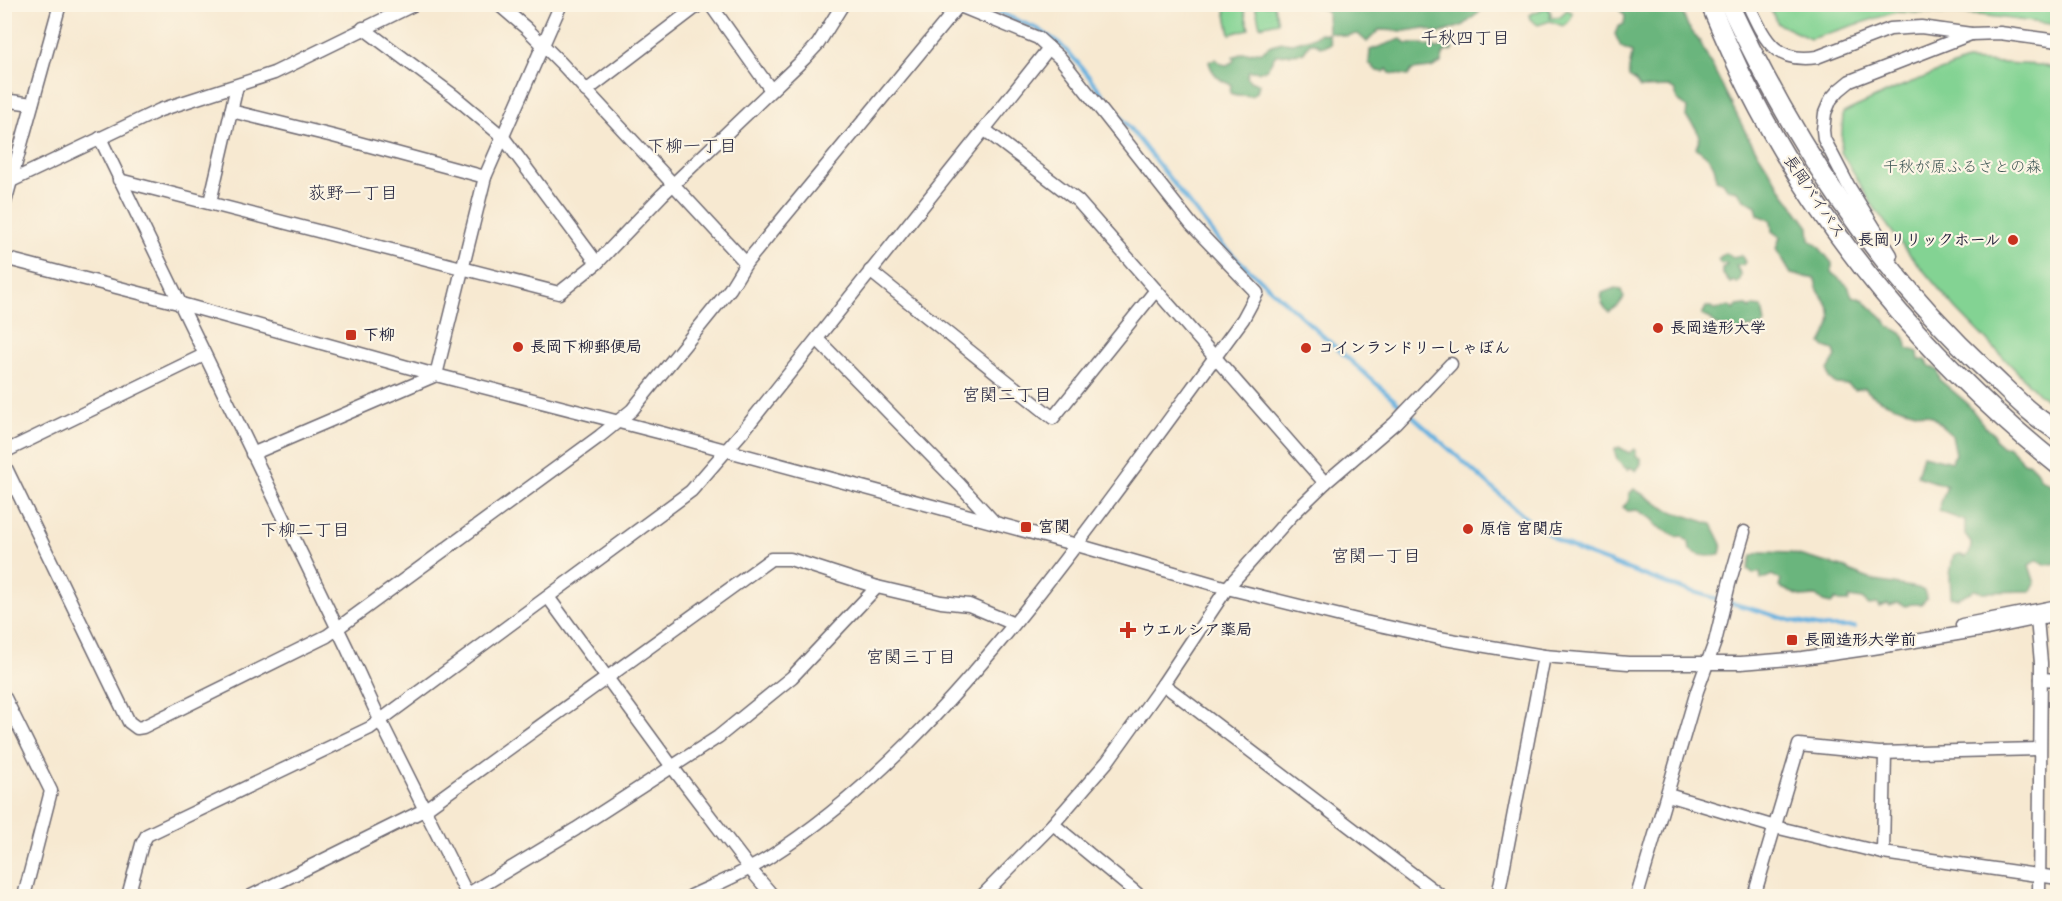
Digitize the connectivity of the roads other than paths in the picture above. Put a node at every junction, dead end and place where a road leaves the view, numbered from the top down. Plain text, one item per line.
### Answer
1 (60, 4) edge
2 (415, 4) edge
3 (498, 4) edge
4 (561, 4) edge
5 (700, 4) edge
6 (710, 4) edge
7 (843, 4) edge
8 (1710, 4) edge
9 (1729, 4) edge
10 (1748, 4) edge
11 (958, 5) edge
12 (363, 28) junction
13 (1971, 34) junction
14 (2058, 40) edge
15 (543, 45) junction
16 (1049, 48) junction
17 (237, 86) junction
18 (771, 90) junction
19 (586, 92) junction
20 (4, 100) edge
21 (32, 104) junction
22 (231, 111) junction
23 (985, 130) junction
24 (503, 137) junction
25 (100, 138) junction
26 (485, 177) junction
27 (119, 180) junction
28 (11, 181) junction
29 (673, 184) junction
30 (210, 202) junction
31 (4, 206) edge
32 (4, 258) edge
33 (597, 263) junction
34 (746, 263) junction
35 (463, 268) junction
36 (870, 271) junction
37 (1156, 290) junction
38 (178, 303) junction
39 (817, 339) junction
40 (1954, 340) junction
41 (204, 355) junction
42 (1215, 357) junction
43 (1451, 364) dead end
44 (436, 375) junction
45 (618, 422) junction
46 (2058, 432) edge
47 (2030, 443) junction
48 (726, 451) junction
49 (4, 452) edge
50 (252, 454) junction
51 (4, 464) edge
52 (2058, 465) edge
53 (2058, 475) edge
54 (1325, 483) junction
55 (996, 524) junction
56 (1744, 532) dead end
57 (1077, 545) junction
58 (877, 587) junction
59 (1227, 588) junction
60 (548, 597) junction
61 (2058, 606) edge
62 (2058, 614) edge
63 (2037, 620) junction
64 (1014, 624) junction
65 (337, 629) junction
66 (1826, 654) junction
67 (1544, 656) junction
68 (1707, 663) junction
69 (607, 677) junction
70 (2041, 679) junction
71 (2058, 680) edge
72 (1163, 684) junction
73 (4, 696) edge
74 (9, 715) edge
75 (380, 720) junction
76 (2039, 749) junction
77 (1885, 753) junction
78 (674, 768) junction
79 (1668, 795) junction
80 (424, 810) junction
81 (1053, 824) junction
82 (1775, 827) junction
83 (1883, 853) junction
84 (750, 869) junction
85 (2039, 875) junction
86 (2058, 878) edge
87 (131, 896) edge
88 (467, 896) edge
89 (24, 897) edge
90 (250, 897) edge
91 (691, 897) edge
92 (773, 897) edge
93 (982, 897) edge
94 (1140, 897) edge
95 (1441, 897) edge
96 (1498, 897) edge
97 (1637, 897) edge
98 (1754, 897) edge
99 (2038, 897) edge

1 - 21 street
2 - 12 street
3 - 15 street
4 - 15 street
5 - 19 street
6 - 18 street
7 - 18 street
8 - 47 highway, 長岡バイパス
9 - 40 highway, 長岡バイパス
10 - 13 street
11 - 16 street
11 - 34 street
12 - 17 street
12 - 24 street
13 - 14 street
13 - 40 street
15 - 19 street
15 - 24 street
16 - 23 street
16 - 42 street
17 - 22 street
17 - 25 street
18 - 29 street
19 - 29 street
20 - 21 street
21 - 28 street
22 - 26 street
22 - 30 street
23 - 36 street
23 - 37 street
24 - 26 street
24 - 33 street
25 - 27 street
25 - 28 street
26 - 35 street
27 - 30 street
27 - 38 street
28 - 31 street
29 - 33 street
29 - 34 street
30 - 35 street
32 - 38 street
33 - 35 street
34 - 45 street
35 - 44 street
36 - 37 street
36 - 39 street
37 - 42 street
38 - 41 street
38 - 44 street
39 - 48 street
39 - 55 street
40 - 46 highway, 長岡バイパス
41 - 49 street
41 - 50 street
42 - 54 street
42 - 57 street
43 - 54 street
44 - 45 street
44 - 50 street
45 - 48 street
45 - 65 street
47 - 52 highway, 長岡バイパス
47 - 53 street
48 - 55 street
48 - 60 street
50 - 65 street
51 - 65 street
54 - 59 street
55 - 57 street
56 - 68 street
57 - 59 street
57 - 64 street
58 - 64 street
58 - 69 street
58 - 78 street
59 - 67 street
59 - 72 street
60 - 69 street
60 - 75 street
61 - 66 street
62 - 63 street
63 - 66 street
63 - 70 street
64 - 84 street
65 - 75 street
66 - 68 street
67 - 68 street
67 - 96 street
68 - 79 street
69 - 78 street
69 - 80 street
70 - 71 street
70 - 76 street
72 - 81 street
72 - 95 street
73 - 74 street
74 - 89 street
75 - 80 street
75 - 87 street
76 - 77 street
76 - 85 street
77 - 82 street
77 - 83 street
78 - 84 street
78 - 88 street
79 - 82 street
79 - 97 street
80 - 88 street
80 - 90 street
81 - 93 street
81 - 94 street
82 - 83 street
82 - 98 street
83 - 85 street
84 - 91 street
84 - 92 street
85 - 86 street
85 - 99 street

